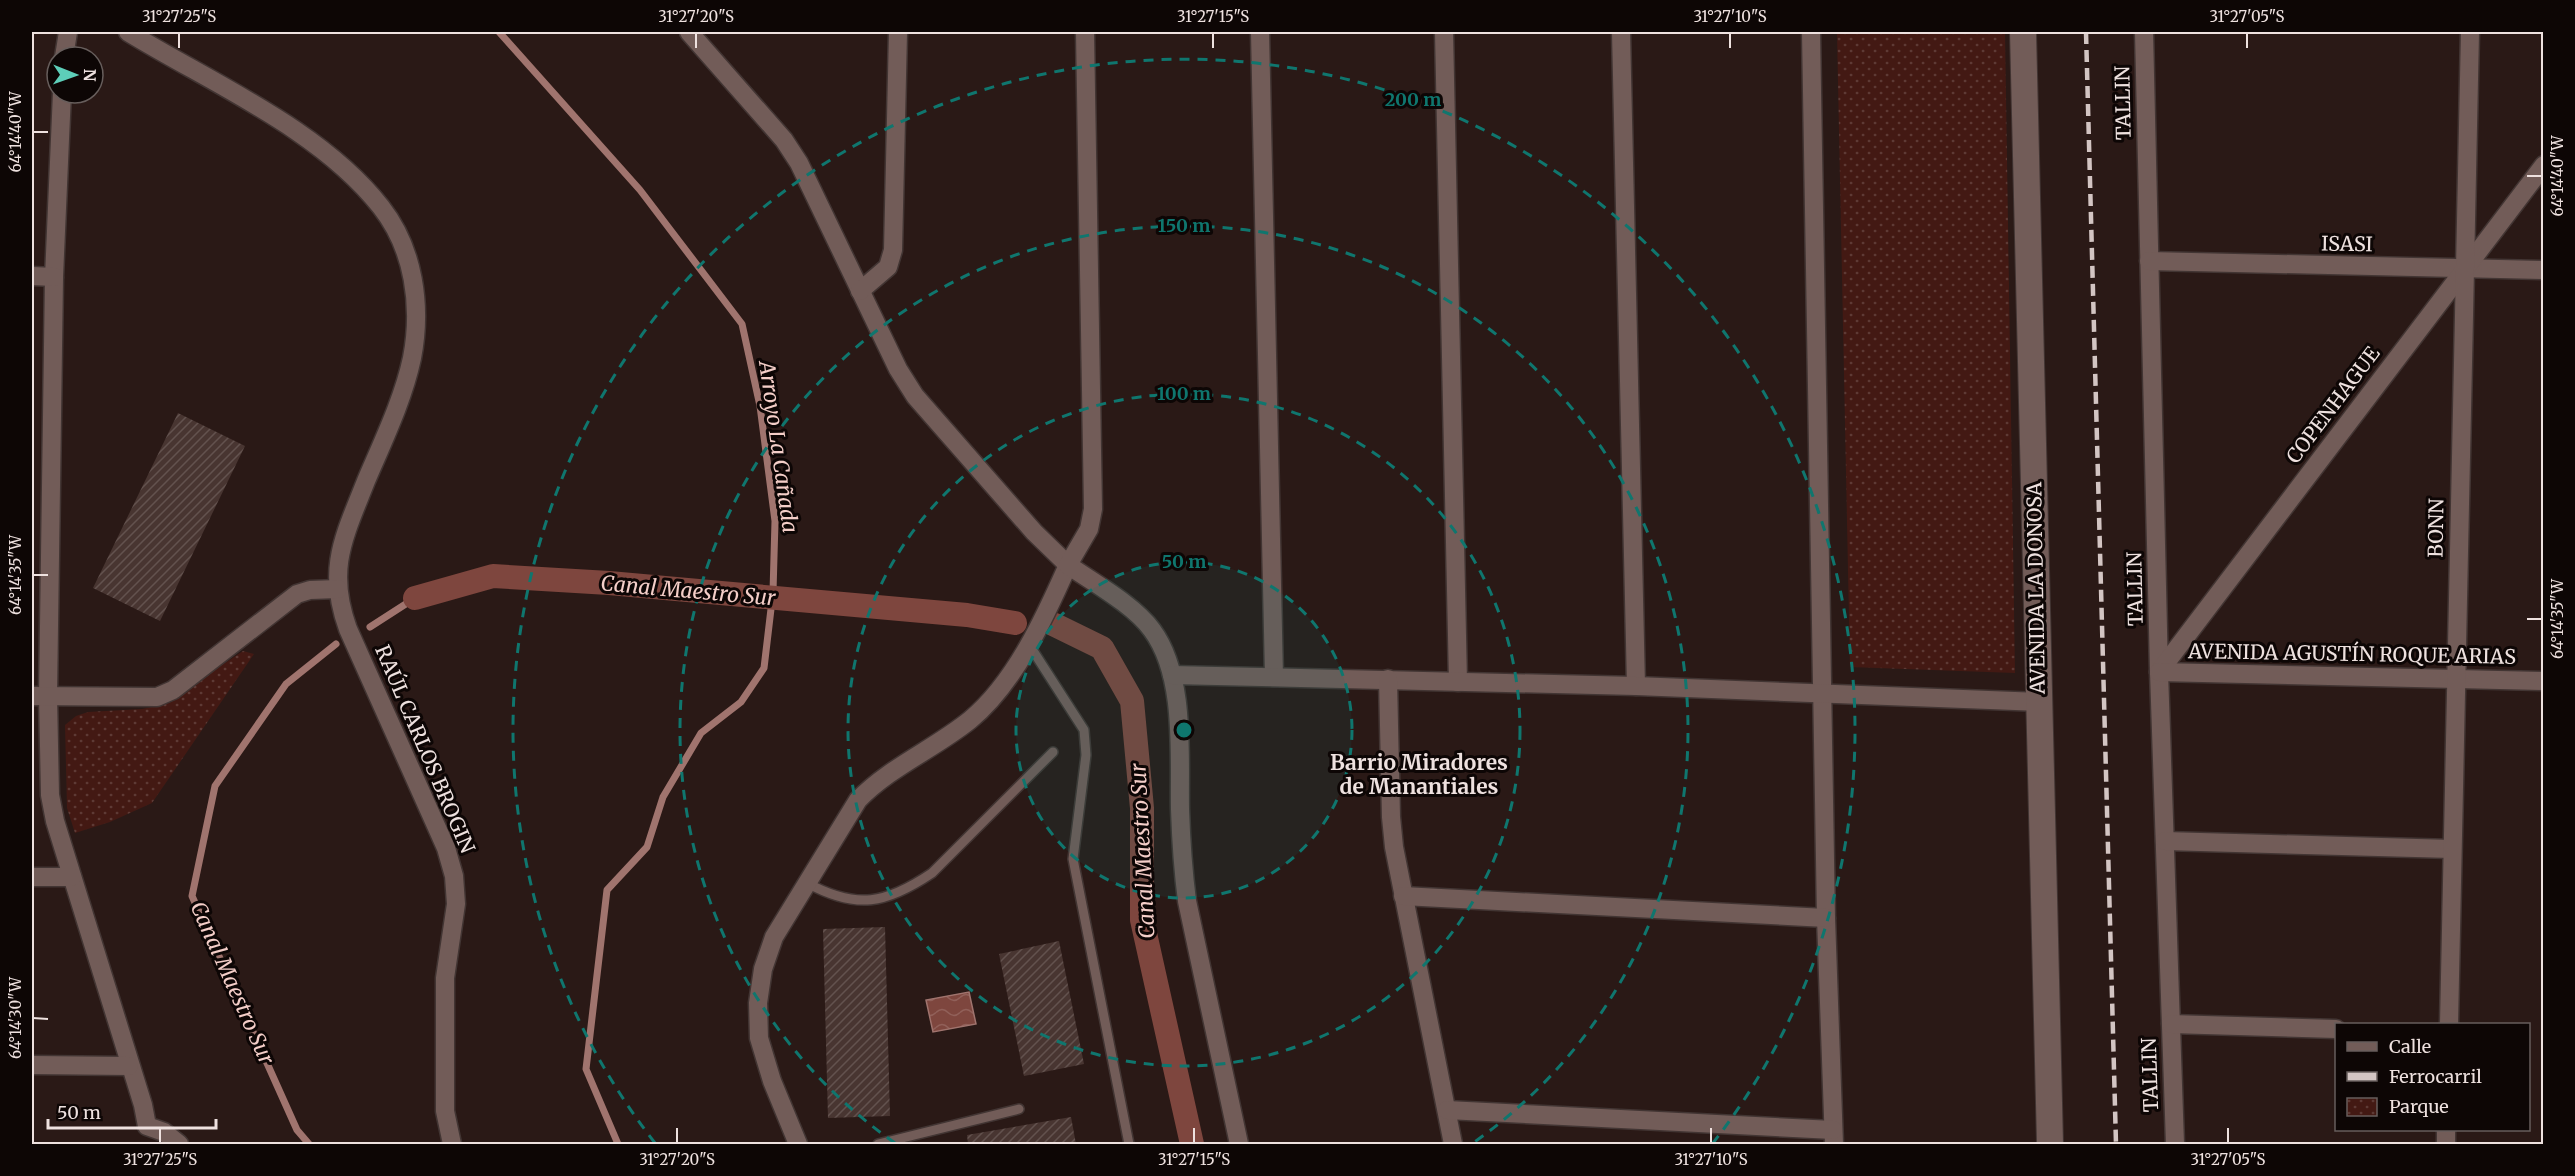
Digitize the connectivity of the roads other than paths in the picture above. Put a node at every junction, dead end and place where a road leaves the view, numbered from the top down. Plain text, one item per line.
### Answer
1 (128, 32) edge
2 (898, 32) edge
3 (1085, 32) edge
4 (1260, 32) edge
5 (1444, 32) edge
6 (1621, 32) edge
7 (1811, 32) edge
8 (2023, 32) edge
9 (2144, 32) edge
10 (2470, 32) edge
11 (696, 34) edge
12 (61, 105) edge
13 (2544, 165) edge
14 (2149, 261) junction
15 (2464, 269) junction
16 (2544, 270) edge
17 (32, 276) edge
18 (54, 277) junction
19 (860, 291) junction
20 (1068, 565) junction
21 (338, 589) junction
22 (1028, 643) junction
23 (2159, 672) junction
24 (1172, 675) junction
25 (1274, 677) junction
26 (1388, 679) junction
27 (2456, 679) junction
28 (2544, 681) edge
29 (1458, 682) junction
30 (1636, 686) junction
31 (1822, 692) junction
32 (40, 696) edge
33 (2039, 702) junction
34 (1053, 752) dead end
35 (2165, 842) junction
36 (2452, 849) junction
37 (32, 877) edge
38 (72, 877) junction
39 (807, 883) junction
40 (1403, 896) junction
41 (1826, 918) junction
42 (2449, 1023) edge
43 (2171, 1024) junction
44 (2335, 1029) edge
45 (32, 1065) edge
46 (129, 1066) junction
47 (1019, 1109) dead end
48 (1447, 1110) junction
49 (147, 1126) junction
50 (1833, 1137) edge
51 (144, 1144) edge
52 (179, 1144) edge
53 (452, 1144) edge
54 (798, 1144) edge
55 (879, 1144) edge
56 (1129, 1144) edge
57 (1239, 1144) edge
58 (1453, 1144) edge
59 (2050, 1144) edge
60 (2175, 1144) edge

1 - 21 street, RAÚL CARLOS BROGIN
2 - 19 street
3 - 20 street
4 - 25 street
5 - 29 street
6 - 30 street
7 - 31 street
8 - 33 main road, AVENIDA LA DONOSA
9 - 14 street, TALLIN
10 - 15 street, BONN
11 - 19 street
12 - 18 street
13 - 15 street, COPENHAGUE
14 - 15 street, ISASI
14 - 23 street, TALLIN
15 - 16 street, ISASI
15 - 23 street, COPENHAGUE
15 - 27 street, BONN
17 - 18 street
18 - 32 street
19 - 20 street
20 - 22 street
20 - 24 street
21 - 32 street
21 - 53 street, RAÚL CARLOS BROGIN
22 - 39 street
22 - 56 lane
23 - 27 street, AVENIDA AGUSTÍN ROQUE ARIAS
23 - 35 street, TALLIN
24 - 25 street
24 - 57 street
25 - 26 street
26 - 29 street
26 - 40 street
27 - 28 street, AVENIDA AGUSTÍN ROQUE ARIAS
27 - 36 street, BONN
29 - 30 street
30 - 31 street
31 - 33 street
31 - 41 street
32 - 38 street
33 - 59 main road, AVENIDA LA DONOSA
34 - 39 lane
35 - 36 street
35 - 43 street, TALLIN
36 - 42 street, BONN
37 - 38 street
38 - 46 street
39 - 54 street
40 - 41 street
40 - 48 street
41 - 50 street
43 - 44 street
43 - 60 street, TALLIN
45 - 46 street
46 - 49 street
47 - 55 lane
48 - 50 street
48 - 58 street
49 - 51 street
49 - 52 street

